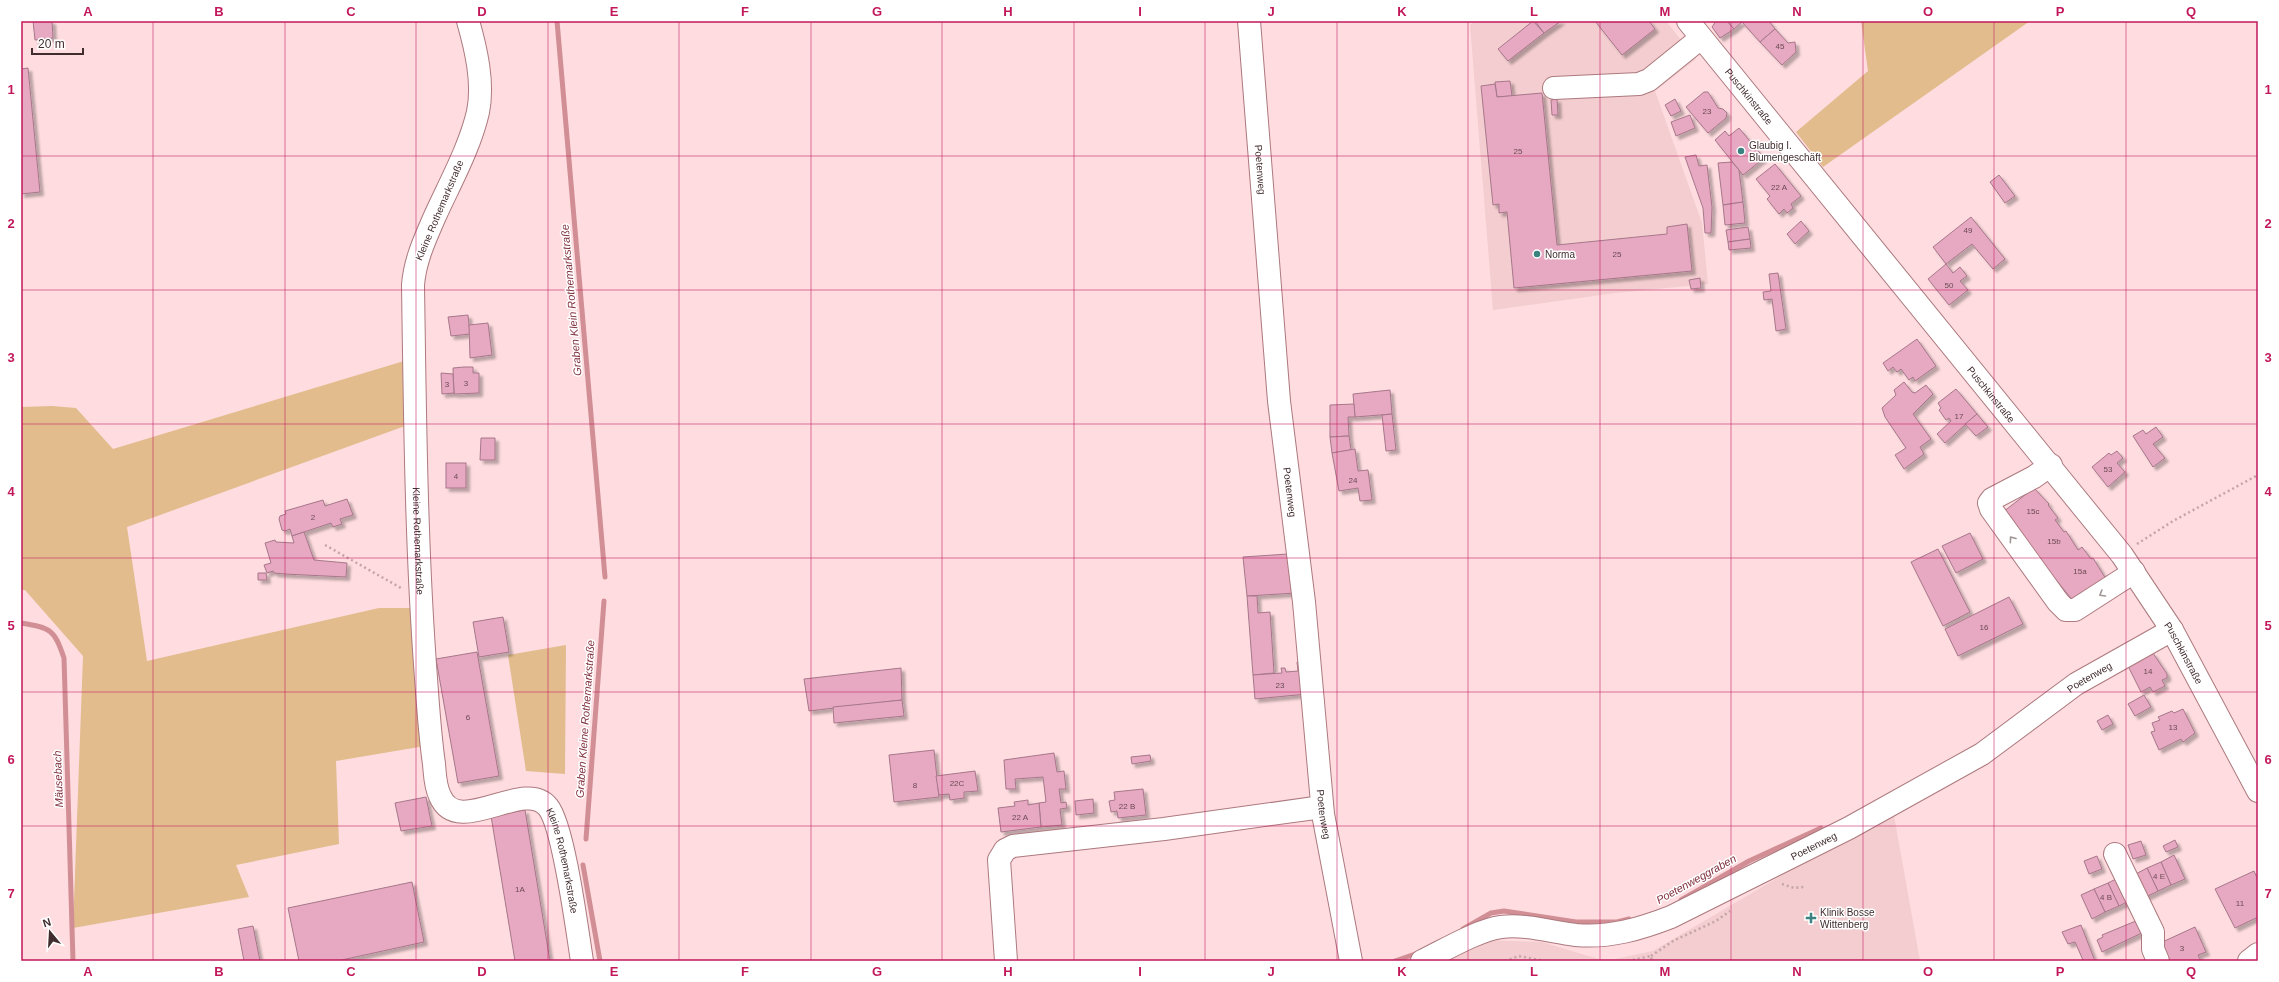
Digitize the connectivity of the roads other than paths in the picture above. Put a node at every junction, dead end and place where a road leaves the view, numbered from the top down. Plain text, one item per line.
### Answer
1 (468, 21) edge
2 (1249, 21) edge
3 (1688, 21) edge
4 (1701, 38) junction
5 (1554, 88) dead end
6 (2051, 465) junction
7 (2134, 572) junction
8 (2172, 630) junction
9 (2258, 791) edge
10 (1322, 807) junction
11 (2115, 854) dead end
12 (2258, 954) edge
13 (582, 961) edge
14 (1006, 961) edge
15 (1351, 961) edge
16 (1422, 961) edge
17 (2158, 961) edge
18 (2249, 961) edge

1 - 13 street, Kleine Rothemarkstraße
2 - 10 street, Poetenweg
3 - 4 street, Puschkinstraße
4 - 5 street
4 - 6 street, Puschkinstraße
6 - 7 street, Puschkinstraße
7 -> 6 street
7 - 8 street, Puschkinstraße
8 - 9 street, Puschkinstraße
8 - 16 street, Poetenweg
10 - 14 street
10 - 15 street, Poetenweg
11 - 17 street
12 - 18 street

